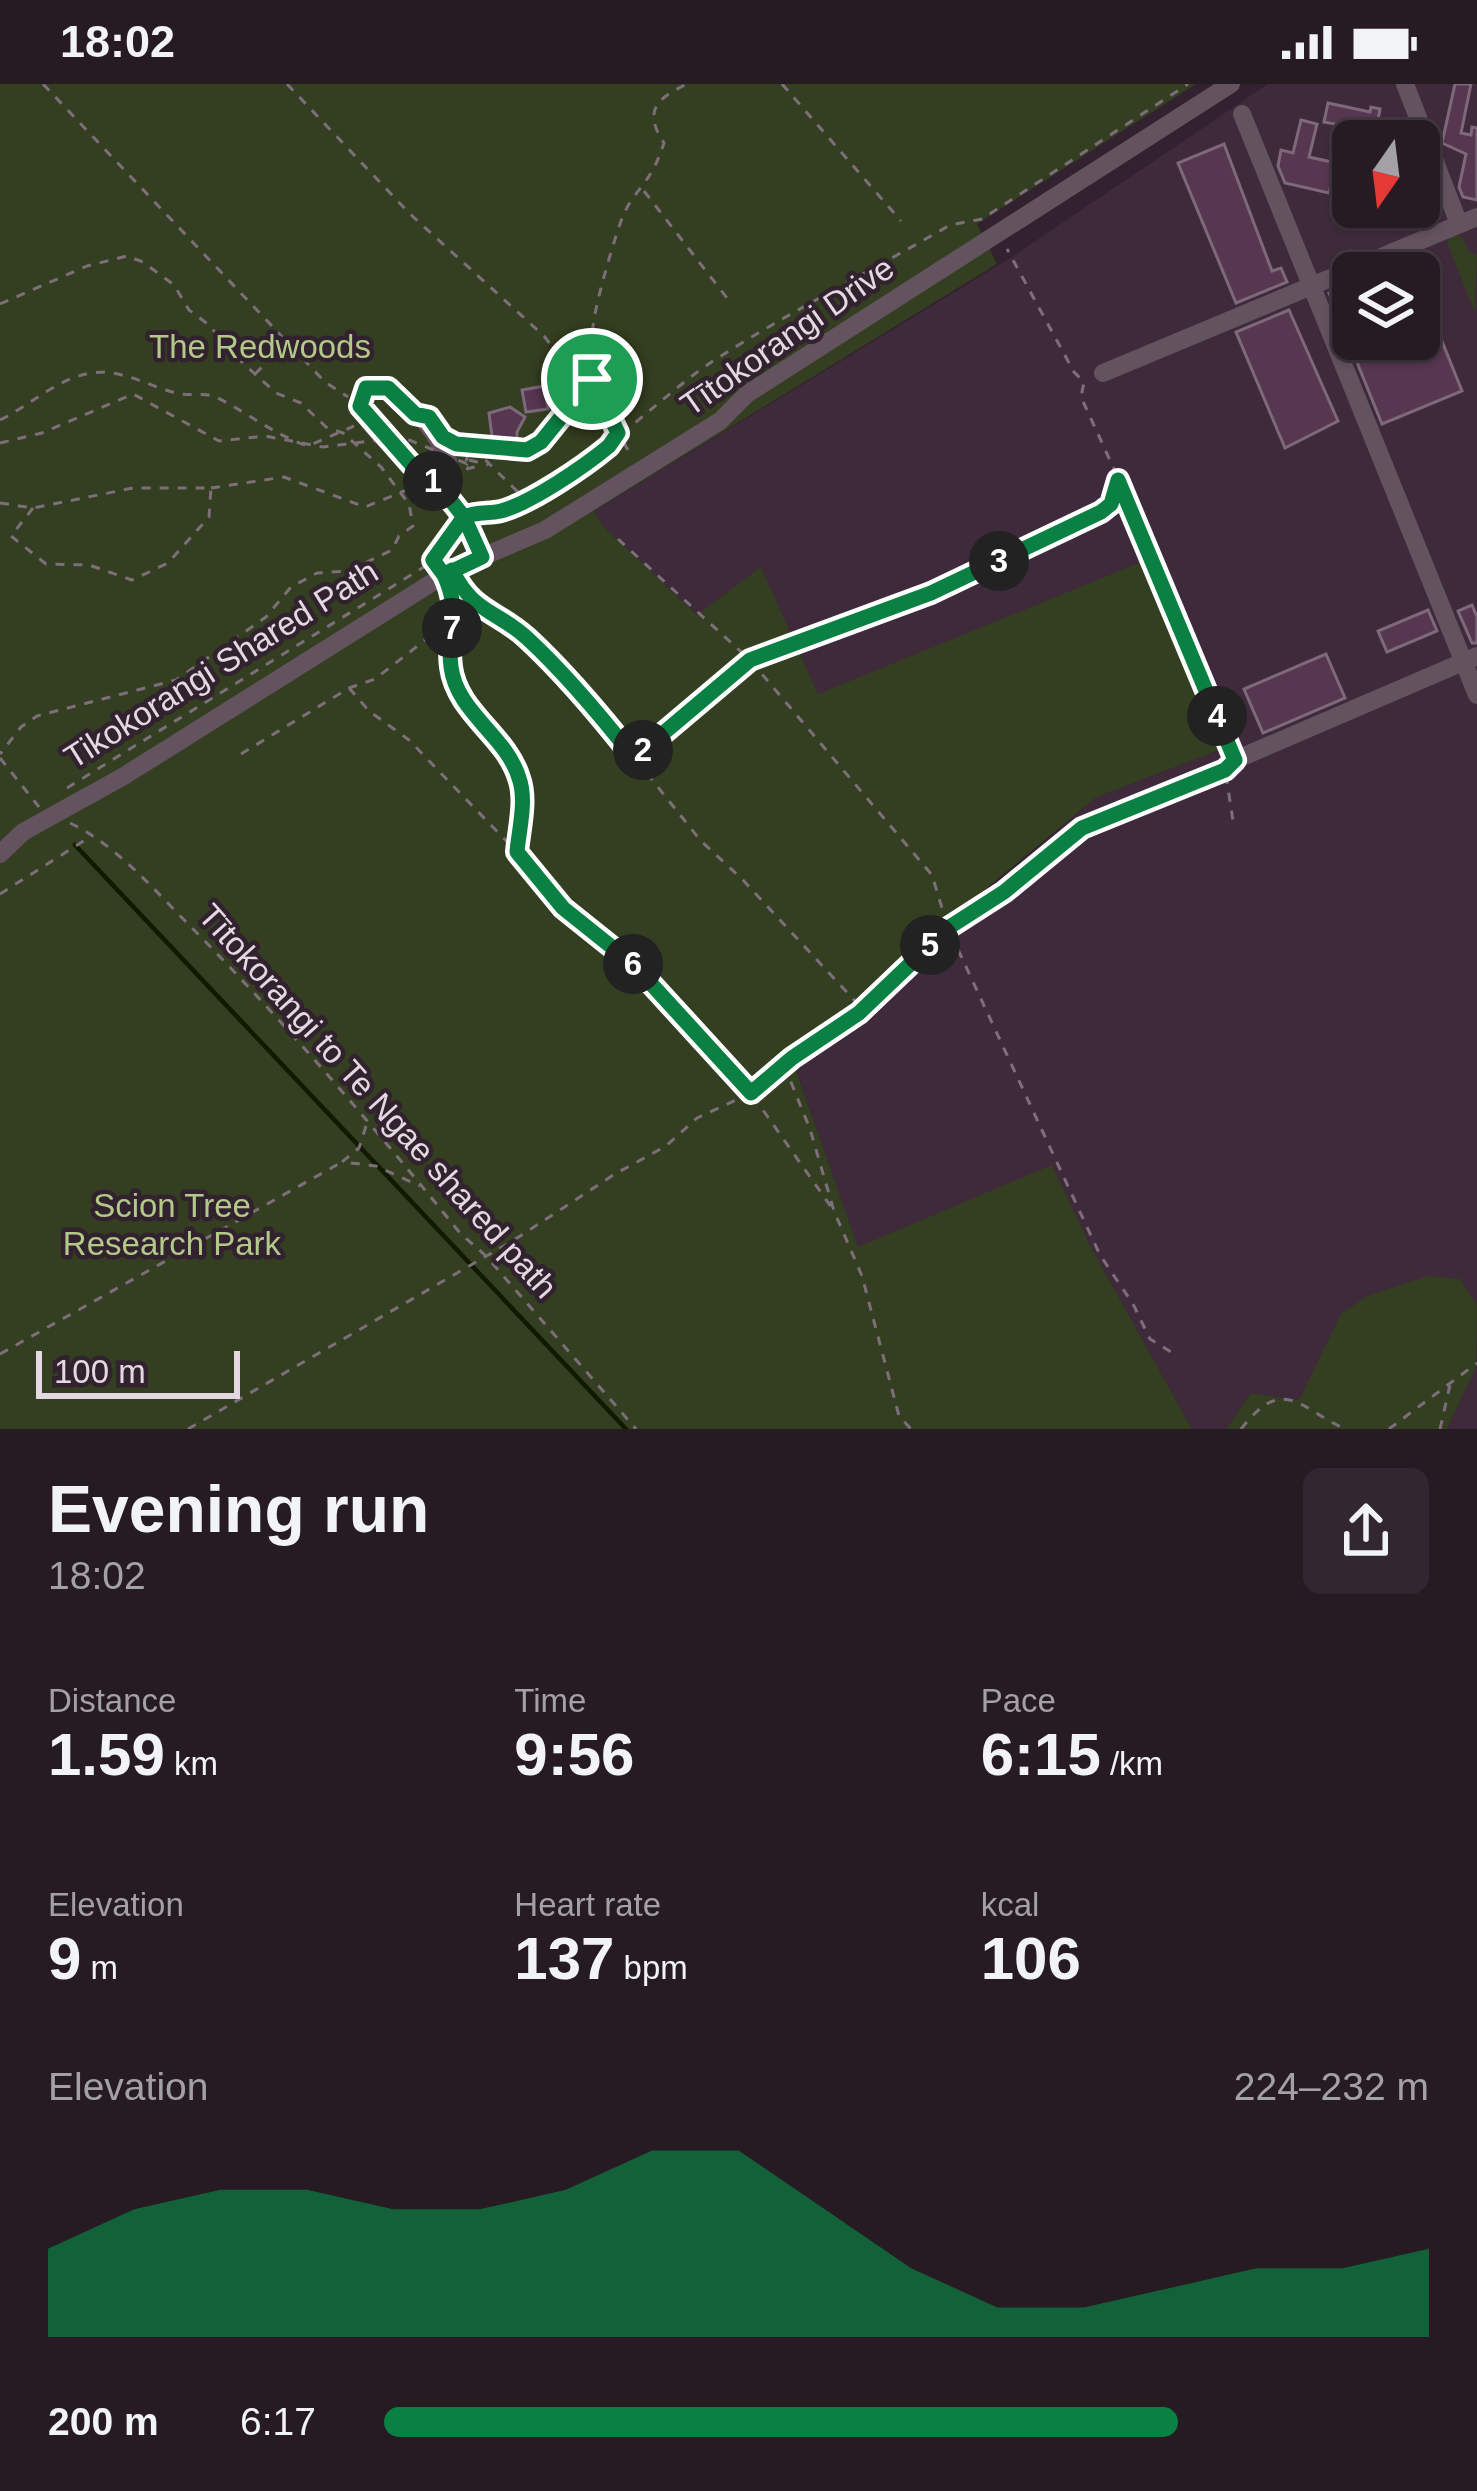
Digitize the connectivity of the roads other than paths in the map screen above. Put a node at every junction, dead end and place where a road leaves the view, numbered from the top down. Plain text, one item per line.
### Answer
1 (1231, 84) edge
2 (1405, 84) edge
3 (1243, 114) dead end
4 (1468, 221) edge
5 (1310, 287) junction
6 (1103, 373) dead end
7 (440, 487) junction
8 (482, 557) junction
9 (1470, 659) edge
10 (1477, 695) edge
11 (1235, 760) road end
12 (124, 776) junction
13 (0, 854) edge

1 - 8 street, Tītokorangi Drive
2 - 4 street
3 - 5 street
4 - 5 street
5 - 6 street
5 - 9 street
7 - 7 street
7 - 8 street
8 - 12 street, Tītokorangi Drive
9 - 10 street
9 - 11 street
12 - 13 street, Tītokorangi Drive
12 - 13 street, Tītokorangi Drive

